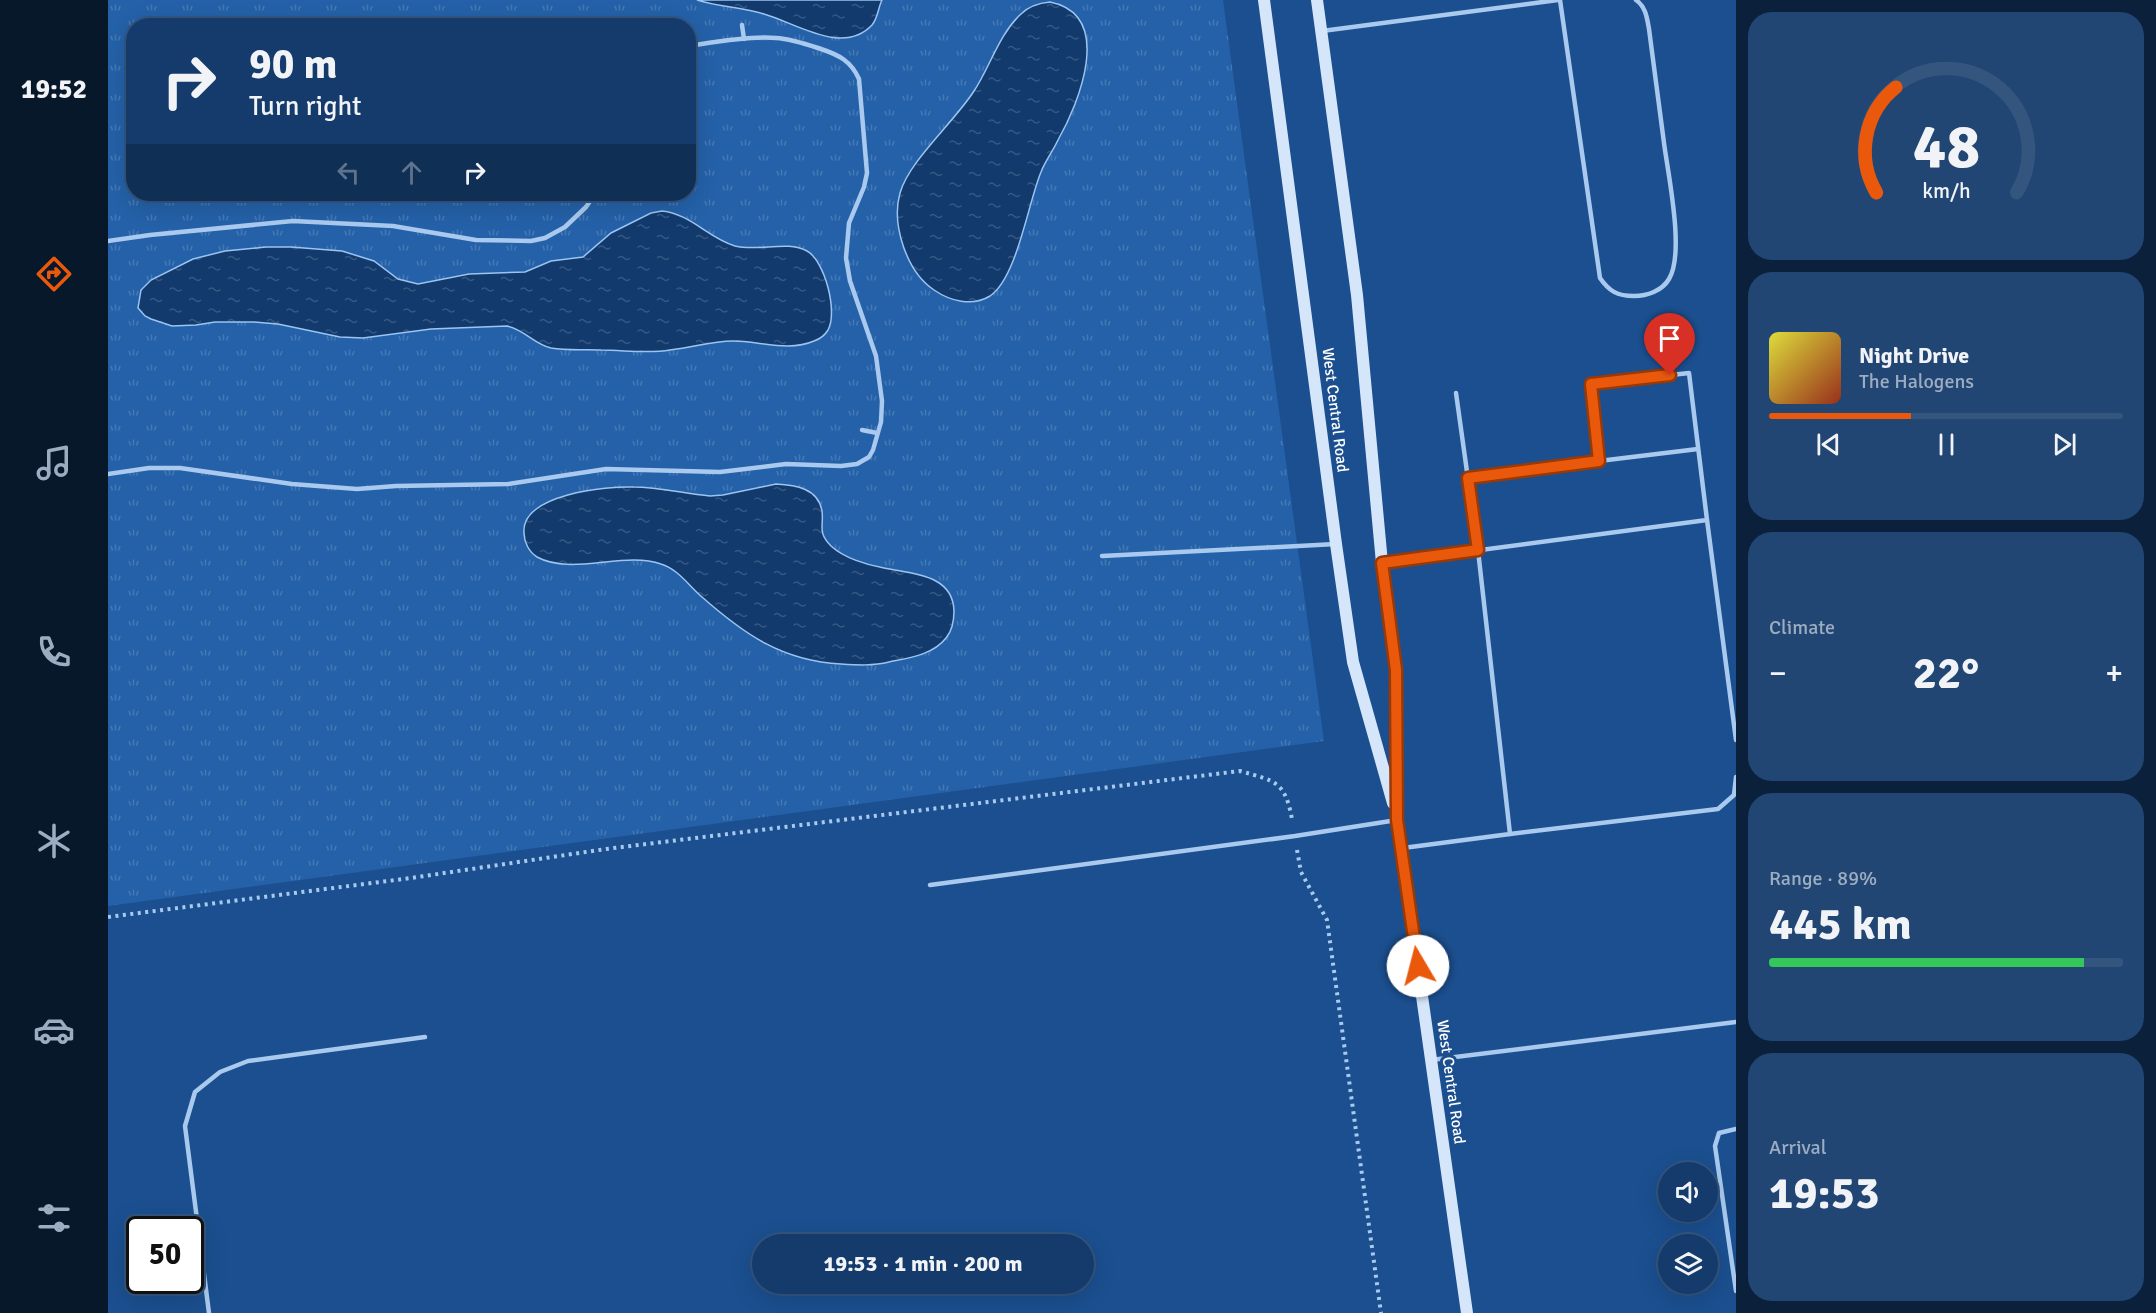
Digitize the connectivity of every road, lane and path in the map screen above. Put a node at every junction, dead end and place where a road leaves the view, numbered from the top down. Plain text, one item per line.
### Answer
1 (1263, 0) edge
2 (1317, 0) edge
3 (1559, 0) edge
4 (1636, 0) edge
5 (742, 25) dead end
6 (1322, 31) junction
7 (744, 39) junction
8 (696, 45) edge
9 (589, 201) edge
10 (108, 241) edge
11 (1456, 393) dead end
12 (862, 430) dead end
13 (877, 433) junction
14 (1698, 449) junction
15 (1599, 461) junction
16 (108, 474) edge
17 (1468, 478) junction
18 (1707, 520) junction
19 (1335, 544) junction
20 (1478, 550) junction
21 (1102, 556) dead end
22 (1382, 563) junction
23 (1736, 740) edge
24 (1736, 777) edge
25 (1397, 820) junction
26 (1509, 834) junction
27 (1295, 836) junction
28 (1401, 848) junction
29 (930, 885) dead end
30 (108, 917) edge
31 (1736, 1022) edge
32 (425, 1037) dead end
33 (1431, 1060) junction
34 (1736, 1129) edge
35 (1736, 1291) edge
36 (209, 1313) edge
37 (1382, 1313) edge
38 (1467, 1313) edge

1 - 19 main road, West Central Road
2 - 6 main road, West Central Road
3 - 4 lane
3 - 6 lane
5 - 7 lane
6 - 22 main road, West Central Road
7 - 8 lane
7 - 13 lane
9 - 10 lane
11 - 17 lane
12 - 13 lane
13 - 16 lane
14 - 15 lane
14 - 15 lane
14 - 18 lane
15 - 17 lane
17 - 20 lane
18 - 20 lane
18 - 23 lane
19 - 21 lane
19 - 25 main road, West Central Road
20 - 22 lane
20 - 26 lane
22 - 25 main road, West Central Road
24 - 26 lane
25 - 27 lane
25 - 28 main road, West Central Road
26 - 28 lane
27 - 29 lane
27 - 30 path
27 - 37 path
28 - 33 main road, West Central Road
31 - 33 lane
32 - 36 lane
33 - 38 main road, West Central Road
34 - 35 lane

